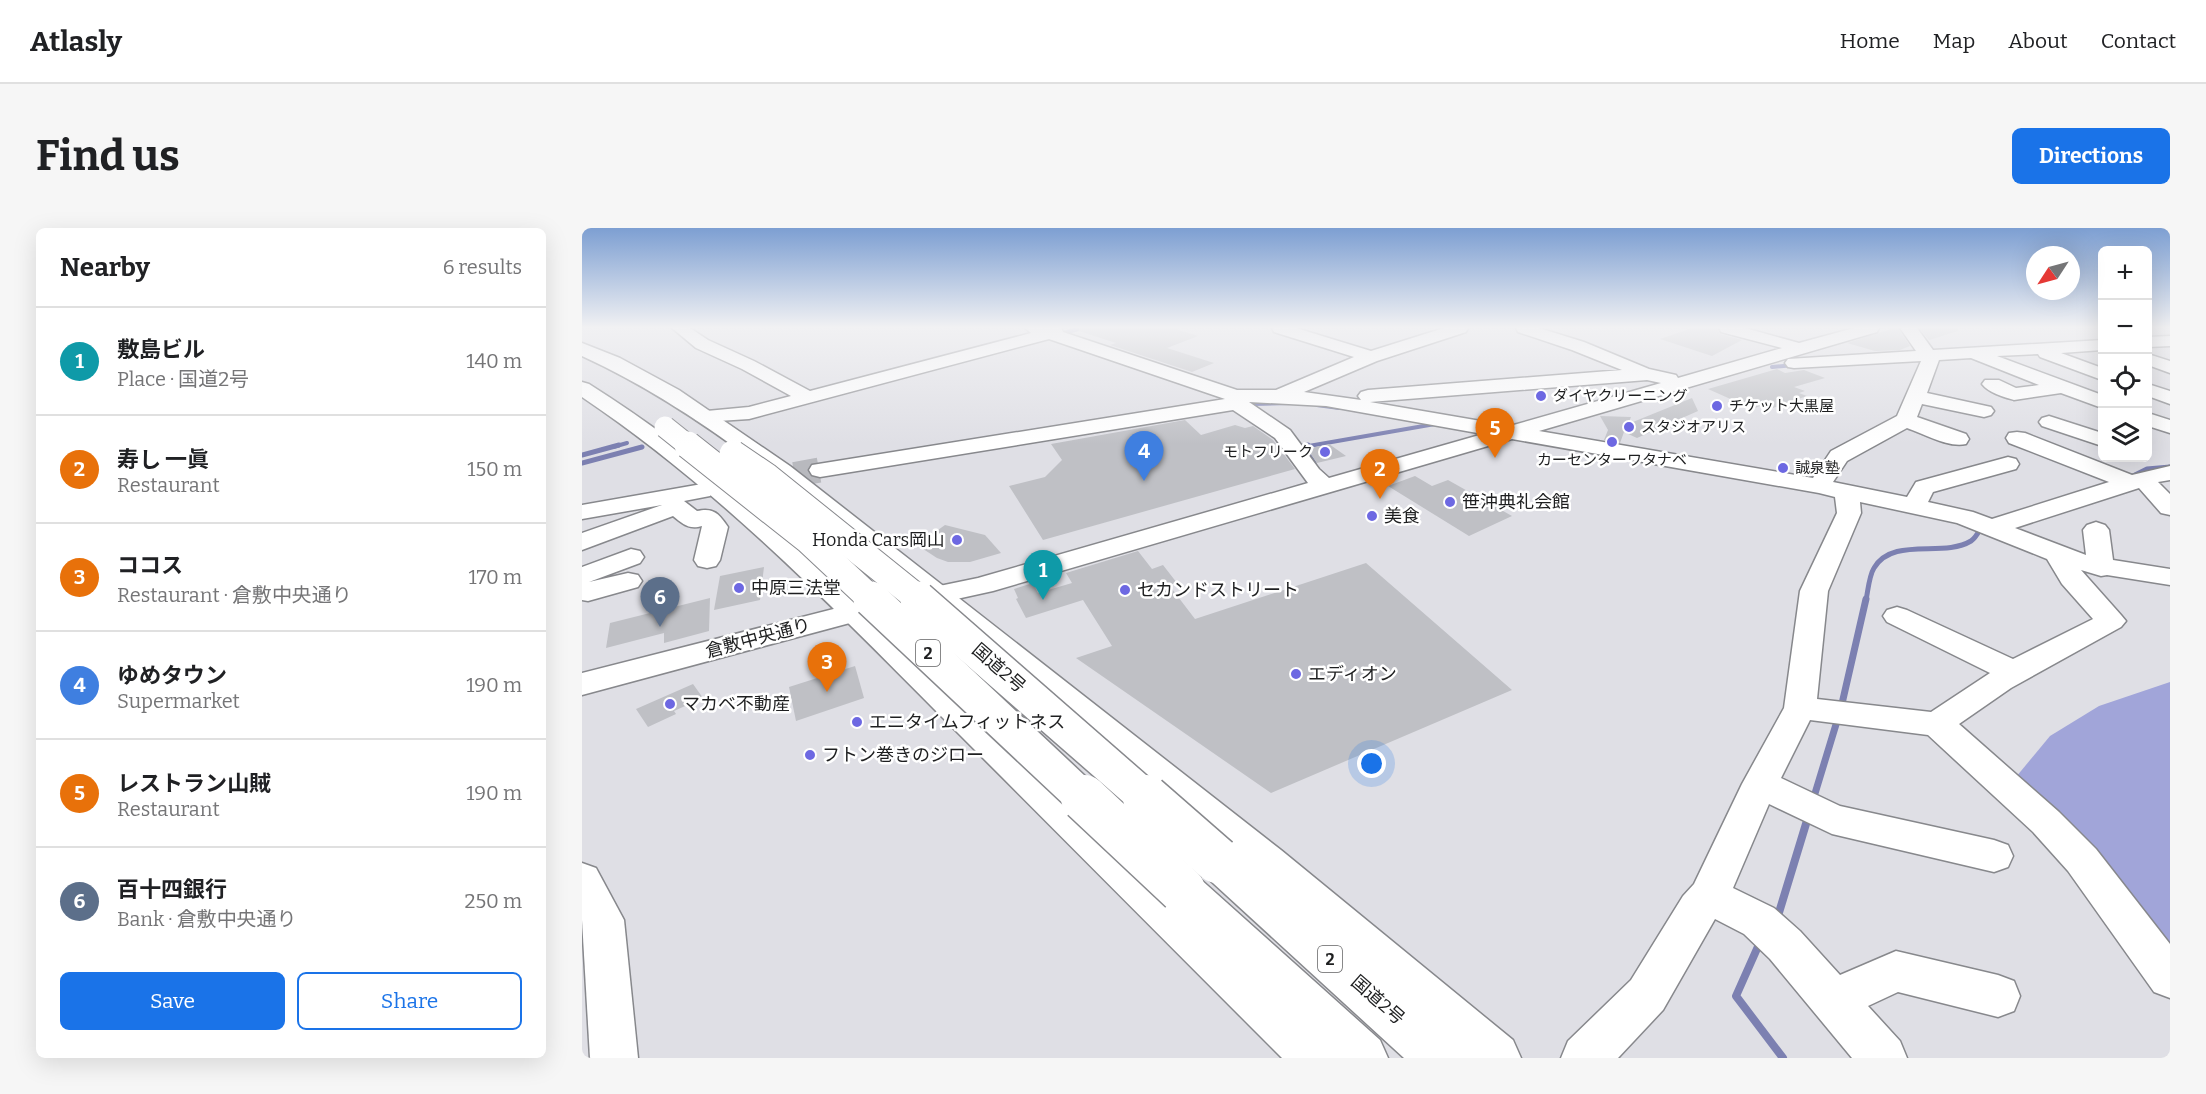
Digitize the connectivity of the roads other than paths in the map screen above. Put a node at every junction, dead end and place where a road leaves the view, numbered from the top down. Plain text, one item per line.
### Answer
1 (593, 367) edge
2 (621, 367) edge
3 (748, 367) edge
4 (913, 367) edge
5 (1144, 367) edge
6 (1348, 367) edge
7 (1629, 367) edge
8 (1725, 367) edge
9 (1928, 367) edge
10 (2010, 367) edge
11 (2083, 367) edge
12 (2098, 372) edge
13 (1647, 374) junction
14 (582, 376) edge
15 (1675, 381) junction
16 (1992, 384) dead end
17 (2170, 384) edge
18 (2152, 387) edge
19 (582, 388) edge
20 (2065, 388) junction
21 (2152, 390) edge
22 (807, 396) junction
23 (1279, 396) junction
24 (1917, 397) junction
25 (2170, 398) edge
26 (1236, 399) junction
27 (1326, 400) junction
28 (2098, 400) edge
29 (1973, 411) dead end
30 (2077, 414) dead end
31 (1906, 420) junction
32 (2152, 420) edge
33 (684, 421) junction
34 (2098, 421) edge
35 (2049, 422) dead end
36 (2170, 427) edge
37 (1501, 431) junction
38 (2017, 438) dead end
39 (2098, 438) edge
40 (1958, 439) dead end
41 (2152, 442) edge
42 (2170, 461) edge
43 (2008, 464) dead end
44 (819, 470) tunnel mouth
45 (2133, 475) edge
46 (1320, 482) junction
47 (1819, 486) junction
48 (702, 491) dead end
49 (1847, 493) junction
50 (671, 501) junction
51 (1914, 506) junction
52 (2170, 508) edge
53 (582, 512) edge
54 (1988, 524) junction
55 (2096, 530) dead end
56 (582, 542) edge
57 (2058, 556) junction
58 (707, 560) dead end
59 (2101, 568) junction
60 (582, 576) edge
61 (2170, 577) edge
62 (582, 588) edge
63 (935, 594) junction
64 (857, 612) junction
65 (1897, 616) dead end
66 (2014, 672) junction
67 (582, 684) edge
68 (1827, 711) junction
69 (1937, 724) junction
70 (1760, 784) junction
71 (1994, 856) dead end
72 (582, 880) edge
73 (1709, 896) junction
74 (2170, 978) edge
75 (1998, 996) dead end
76 (1833, 1000) junction
77 (614, 1058) edge
78 (1319, 1058) edge
79 (1362, 1058) edge
80 (1443, 1058) edge
81 (1495, 1058) edge
82 (1585, 1058) edge
83 (1883, 1058) edge

1 - 33 highway, 国道2号 / 2
2 - 33 highway
3 - 22 street
4 - 22 street
5 - 26 street
6 - 23 street
7 - 13 street
8 - 15 street, 倉敷中央通り
9 - 24 street
10 - 20 street
11 - 12 street
13 - 15 street
13 - 27 street
14 - 33 highway, 国道2号 / 2
15 - 37 street, 倉敷中央通り
16 - 20 street
17 - 18 street
19 - 64 highway
20 - 28 street
21 - 25 street
22 - 33 street
23 - 26 street
23 - 27 street
24 - 29 street
24 - 31 street
26 - 44 street
26 - 46 street
27 - 37 street
30 - 34 street
31 - 40 street
31 - 47 street
32 - 36 street
33 - 63 highway
33 - 79 highway, 国道2号 / 2, bridge
33 - 80 highway, 国道2号 / 2, bridge
35 - 39 street
37 - 46 street, 倉敷中央通り
37 - 47 street
38 - 45 street
41 - 42 street
42 - 45 street
43 - 51 street
45 - 52 street
45 - 54 street
46 - 63 street, 倉敷中央通り
47 - 49 street
48 - 50 street
49 - 51 street
49 - 68 street
50 - 53 street
50 - 56 street
50 - 58 street
51 - 54 street
54 - 57 street
55 - 59 street
57 - 59 street
57 - 66 street
59 - 61 street
60 - 62 street
63 - 64 street, 倉敷中央通り
63 - 81 highway
64 - 67 street, 倉敷中央通り
64 - 78 highway
65 - 66 street
66 - 69 street
68 - 69 street
68 - 70 street
69 - 74 street
70 - 71 street
70 - 73 street
72 - 77 street
73 - 76 street
73 - 82 street
75 - 76 street
76 - 83 street

